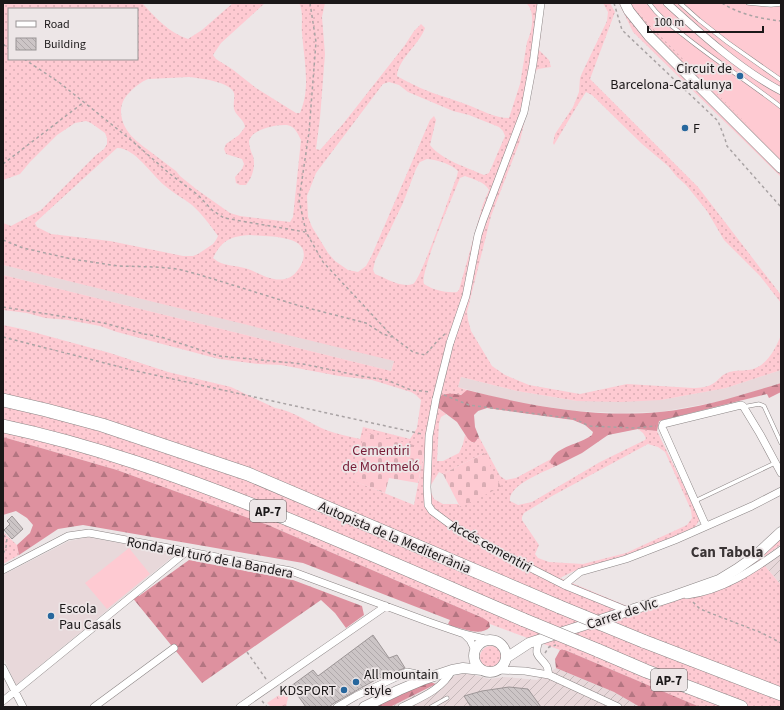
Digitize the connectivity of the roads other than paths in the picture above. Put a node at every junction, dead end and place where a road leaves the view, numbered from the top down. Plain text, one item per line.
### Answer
1 (541, 3) edge
2 (625, 3) edge
3 (649, 3) edge
4 (667, 3) edge
5 (680, 3) edge
6 (748, 3) edge
7 (781, 4) edge
8 (781, 80) edge
9 (781, 91) edge
10 (781, 107) edge
11 (781, 168) edge
12 (3, 400) edge
13 (743, 407) junction
14 (3, 426) edge
15 (781, 443) edge
16 (775, 463) junction
17 (781, 473) edge
18 (781, 491) edge
19 (695, 501) junction
20 (706, 526) junction
21 (781, 532) edge
22 (781, 550) edge
23 (186, 552) junction
24 (3, 570) edge
25 (564, 585) junction
26 (671, 597) junction
27 (386, 606) junction
28 (628, 611) junction
29 (464, 634) junction
30 (490, 640) junction
31 (539, 640) junction
32 (500, 644) junction
33 (524, 645) junction
34 (174, 648) dead end
35 (474, 653) junction
36 (506, 659) junction
37 (3, 668) edge
38 (463, 668) junction
39 (452, 670) junction
40 (482, 670) junction
41 (499, 670) junction
42 (525, 671) junction
43 (548, 675) junction
44 (432, 677) junction
45 (15, 691) junction
46 (781, 694) edge
47 (447, 698) dead end
48 (3, 701) edge
49 (23, 707) edge
50 (94, 707) edge
51 (240, 707) edge
52 (337, 707) edge
53 (364, 707) edge
54 (402, 707) edge
55 (431, 707) edge
56 (618, 707) edge
57 (741, 707) edge

1 - 25 street, Accés cementiri, bridge
2 - 11 street
3 - 10 lane
4 - 9 street
5 - 8 lane
6 - 7 lane
12 - 46 highway, Autopista de la Mediterrània / AP-7, bridge
13 - 15 lane
13 - 16 street
13 - 19 street
14 - 57 highway, Autopista de la Mediterrània / AP-7, bridge
16 - 17 street
16 - 19 lane
18 - 20 street
19 - 20 street
20 - 25 street
21 - 26 street, Carrer de Vic
22 - 26 street
23 - 24 street, Ronda del turó de la Bandera
23 - 27 street, Ronda del turó de la Bandera
23 - 45 street
25 - 28 street, Accés cementiri
26 - 28 street, Carrer de Vic
27 - 29 street, Ronda del turó de la Bandera
27 - 51 street
28 - 31 street, Carrer de Vic
29 - 30 street, Ronda del turó de la Bandera
29 - 35 street
30 - 32 street
30 - 35 street
31 - 33 street, Carrer de Vic
31 - 43 street
32 - 33 street, Carrer de Vic
32 - 36 street
33 - 36 street, Carrer de Vic
34 - 50 street
35 - 38 street
35 - 40 street
36 - 41 street
36 - 42 street
37 - 45 street
38 - 39 street
38 - 40 street
39 - 44 street
39 - 54 street
40 - 41 street
41 - 42 street
42 - 43 street
43 - 56 street
44 - 52 street
44 - 53 street
45 - 48 street
45 - 49 street
47 - 55 lane

